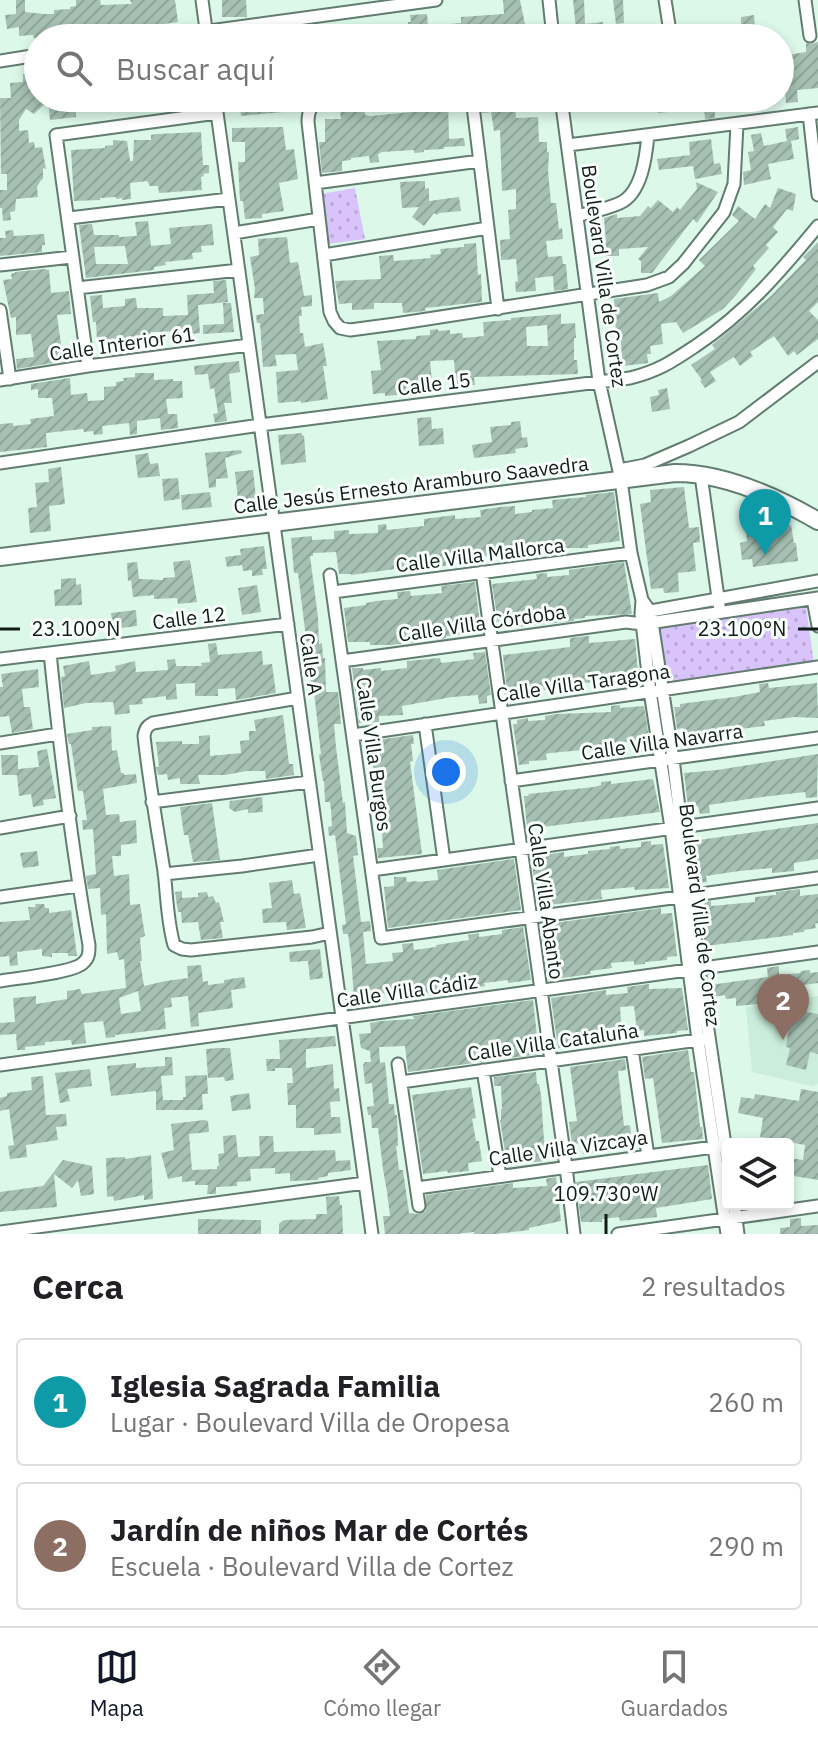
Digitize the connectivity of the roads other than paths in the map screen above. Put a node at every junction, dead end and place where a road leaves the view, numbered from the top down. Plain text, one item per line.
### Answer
1 (202, 0) edge
2 (436, 0) edge
3 (549, 0) edge
4 (665, 0) edge
5 (805, 0) edge
6 (205, 24) edge
7 (274, 24) edge
8 (552, 24) edge
9 (669, 24) edge
10 (810, 36) dead end
11 (24, 57) edge
12 (0, 61) edge
13 (308, 112) edge
14 (474, 112) edge
15 (563, 112) edge
16 (217, 113) joint
17 (813, 113) edge
18 (737, 124) junction
19 (648, 135) junction
20 (568, 145) junction
21 (480, 161) junction
22 (315, 183) junction
23 (818, 195) edge
24 (229, 199) junction
25 (577, 216) junction
26 (69, 218) junction
27 (319, 219) junction
28 (818, 226) edge
29 (488, 228) junction
30 (234, 233) junction
31 (324, 255) junction
32 (72, 257) junction
33 (0, 265) edge
34 (239, 270) junction
35 (77, 288) junction
36 (588, 293) junction
37 (498, 309) junction
38 (0, 310) edge
39 (249, 345) junction
40 (818, 362) edge
41 (88, 366) junction
42 (5, 380) edge
43 (599, 381) junction
44 (260, 425) junction
45 (0, 463) edge
46 (620, 475) junction
47 (701, 475) junction
48 (818, 521) edge
49 (274, 522) junction
50 (631, 553) junction
51 (0, 557) edge
52 (482, 572) junction
53 (330, 575) dead end
54 (818, 581) edge
55 (333, 592) junction
56 (718, 599) junction
57 (816, 599) edge
58 (720, 612) junction
59 (645, 614) junction
60 (288, 624) junction
61 (818, 626) edge
62 (491, 640) junction
63 (50, 653) junction
64 (0, 659) edge
65 (342, 661) junction
66 (818, 667) edge
67 (656, 691) junction
68 (298, 698) junction
69 (502, 713) junction
70 (425, 724) junction
71 (58, 734) junction
72 (353, 735) junction
73 (818, 738) edge
74 (0, 743) edge
75 (667, 760) junction
76 (511, 781) junction
77 (309, 782) junction
78 (152, 802) junction
79 (818, 808) edge
80 (70, 816) junction
81 (0, 828) edge
82 (677, 828) junction
83 (520, 849) junction
84 (319, 855) junction
85 (444, 860) junction
86 (372, 870) junction
87 (164, 874) junction
88 (818, 878) edge
89 (78, 886) junction
90 (685, 896) junction
91 (0, 897) edge
92 (530, 918) junction
93 (330, 933) junction
94 (818, 952) edge
95 (694, 969) junction
96 (0, 981) edge
97 (541, 990) junction
98 (342, 1018) junction
99 (704, 1039) junction
100 (632, 1049) junction
101 (551, 1061) junction
102 (398, 1064) dead end
103 (0, 1065) edge
104 (483, 1070) junction
105 (401, 1082) junction
106 (719, 1146) junction
107 (722, 1152) edge
108 (648, 1156) junction
109 (566, 1167) junction
110 (500, 1176) junction
111 (365, 1183) junction
112 (417, 1188) junction
113 (419, 1206) dead end
114 (818, 1206) edge
115 (731, 1213) edge
116 (0, 1232) edge
117 (372, 1234) edge
118 (574, 1234) edge
119 (618, 1234) edge
120 (727, 1234) edge
121 (738, 1234) edge

1 - 6 street
2 - 7 street
3 - 8 street
4 - 9 street
5 - 10 street
11 - 12 street
13 - 22 street
14 - 21 street
15 - 20 street, Boulevard Villa de Cortez
16 - 24 street, Calle A
16 - 26 street
17 - 18 street
17 - 23 street
18 - 19 street
18 - 36 street
19 - 20 street
19 - 25 street
20 - 25 street, Boulevard Villa de Cortez
21 - 22 street
21 - 29 street
22 - 27 street
24 - 26 street
24 - 30 street, Calle A
25 - 36 street, Boulevard Villa de Cortez
26 - 32 street
27 - 30 street
27 - 31 street
28 - 43 street, Calle 15
29 - 31 street
29 - 37 street
30 - 34 street, Calle A
31 - 37 street
32 - 33 street
32 - 35 street
34 - 35 street
34 - 39 street, Calle A
35 - 41 street
36 - 37 street
36 - 43 street, Boulevard Villa de Cortez
38 - 42 street
39 - 41 street, Calle Interior 61
39 - 44 street, Calle A
40 - 46 street
41 - 42 street, Calle Interior 61
43 - 44 street, Calle 15
43 - 46 street, Boulevard Villa de Cortez
44 - 45 street, Calle 15
44 - 49 street, Calle A
46 - 47 street, Calle Jesús Ernesto Aramburo Saavedra
46 - 49 street, Calle Jesús Ernesto Aramburo Saavedra
46 - 50 street, Boulevard Villa de Cortez
47 - 48 street, Calle Jesús Ernesto Aramburo Saavedra
47 - 56 street
49 - 51 street, Calle Jesús Ernesto Aramburo Saavedra
49 - 60 street, Calle A
50 - 52 street, Calle Villa Mallorca
50 - 59 street, Boulevard Villa de Cortez
52 - 55 street, Calle Villa Mallorca
52 - 62 street, Calle Villa Abanto
53 - 55 street, Calle Villa Burgos
54 - 56 street
55 - 65 street, Calle Villa Burgos
56 - 58 street
56 - 59 street
57 - 58 street
57 - 61 street
58 - 59 street
59 - 62 street, Calle Villa Córdoba
59 - 67 street, Boulevard Villa de Cortez
60 - 63 street, Calle 12
60 - 68 street, Calle A
62 - 65 street, Calle Villa Córdoba
62 - 69 street, Calle Villa Abanto
63 - 64 street, Calle 12
63 - 71 street
65 - 72 street, Calle Villa Burgos
66 - 67 street, Calle Villa Taragona
67 - 69 street, Calle Villa Taragona
67 - 75 street, Boulevard Villa de Cortez
68 - 77 street, Calle A
68 - 78 street
69 - 70 street, Calle Villa Taragona
69 - 76 street, Calle Villa Abanto
70 - 72 street, Calle Villa Taragona
70 - 85 street
71 - 74 street
71 - 80 street
72 - 86 street, Calle Villa Burgos
73 - 75 street, Calle Villa Navarra
75 - 76 street, Calle Villa Navarra
75 - 82 street, Boulevard Villa de Cortez
76 - 83 street, Calle Villa Abanto
77 - 78 street
77 - 84 street, Calle A
78 - 87 street
79 - 82 street
80 - 81 street
80 - 89 street
82 - 83 street
82 - 90 street, Boulevard Villa de Cortez
83 - 85 street
83 - 92 street, Calle Villa Abanto
84 - 87 street
84 - 93 street, Calle A
85 - 86 street
86 - 92 street, Calle Villa Burgos
87 - 93 street
88 - 90 street
89 - 91 street
89 - 96 street
90 - 92 street
90 - 95 street, Boulevard Villa de Cortez
92 - 97 street, Calle Villa Abanto
93 - 98 street, Calle A
94 - 95 street, Calle Villa Cádiz
95 - 97 street, Calle Villa Cádiz
95 - 99 street, Boulevard Villa de Cortez
97 - 98 street, Calle Villa Cádiz
97 - 101 street, Calle Villa Abanto
98 - 103 street, Calle Villa Cádiz
98 - 111 street, Calle A
99 - 100 street, Calle Villa Cataluña
99 - 106 street, Boulevard Villa de Cortez
100 - 101 street, Calle Villa Cataluña
100 - 108 street
101 - 104 street, Calle Villa Cataluña
101 - 109 street, Calle Villa Abanto
102 - 105 street
104 - 105 street, Calle Villa Cataluña
104 - 110 street
105 - 112 street
106 - 107 street, Boulevard Villa de Cortez
106 - 108 street, Calle Villa Vizcaya
106 - 115 street, Boulevard Villa de Cortez
108 - 109 street, Calle Villa Vizcaya
109 - 110 street, Calle Villa Vizcaya
109 - 118 street, Calle Villa Abanto
110 - 112 street, Calle Villa Vizcaya
111 - 116 street
111 - 117 street, Calle A
112 - 113 street
114 - 115 street
115 - 119 street
115 - 120 street, Boulevard Villa de Cortez
115 - 121 street, Boulevard Villa de Cortez

